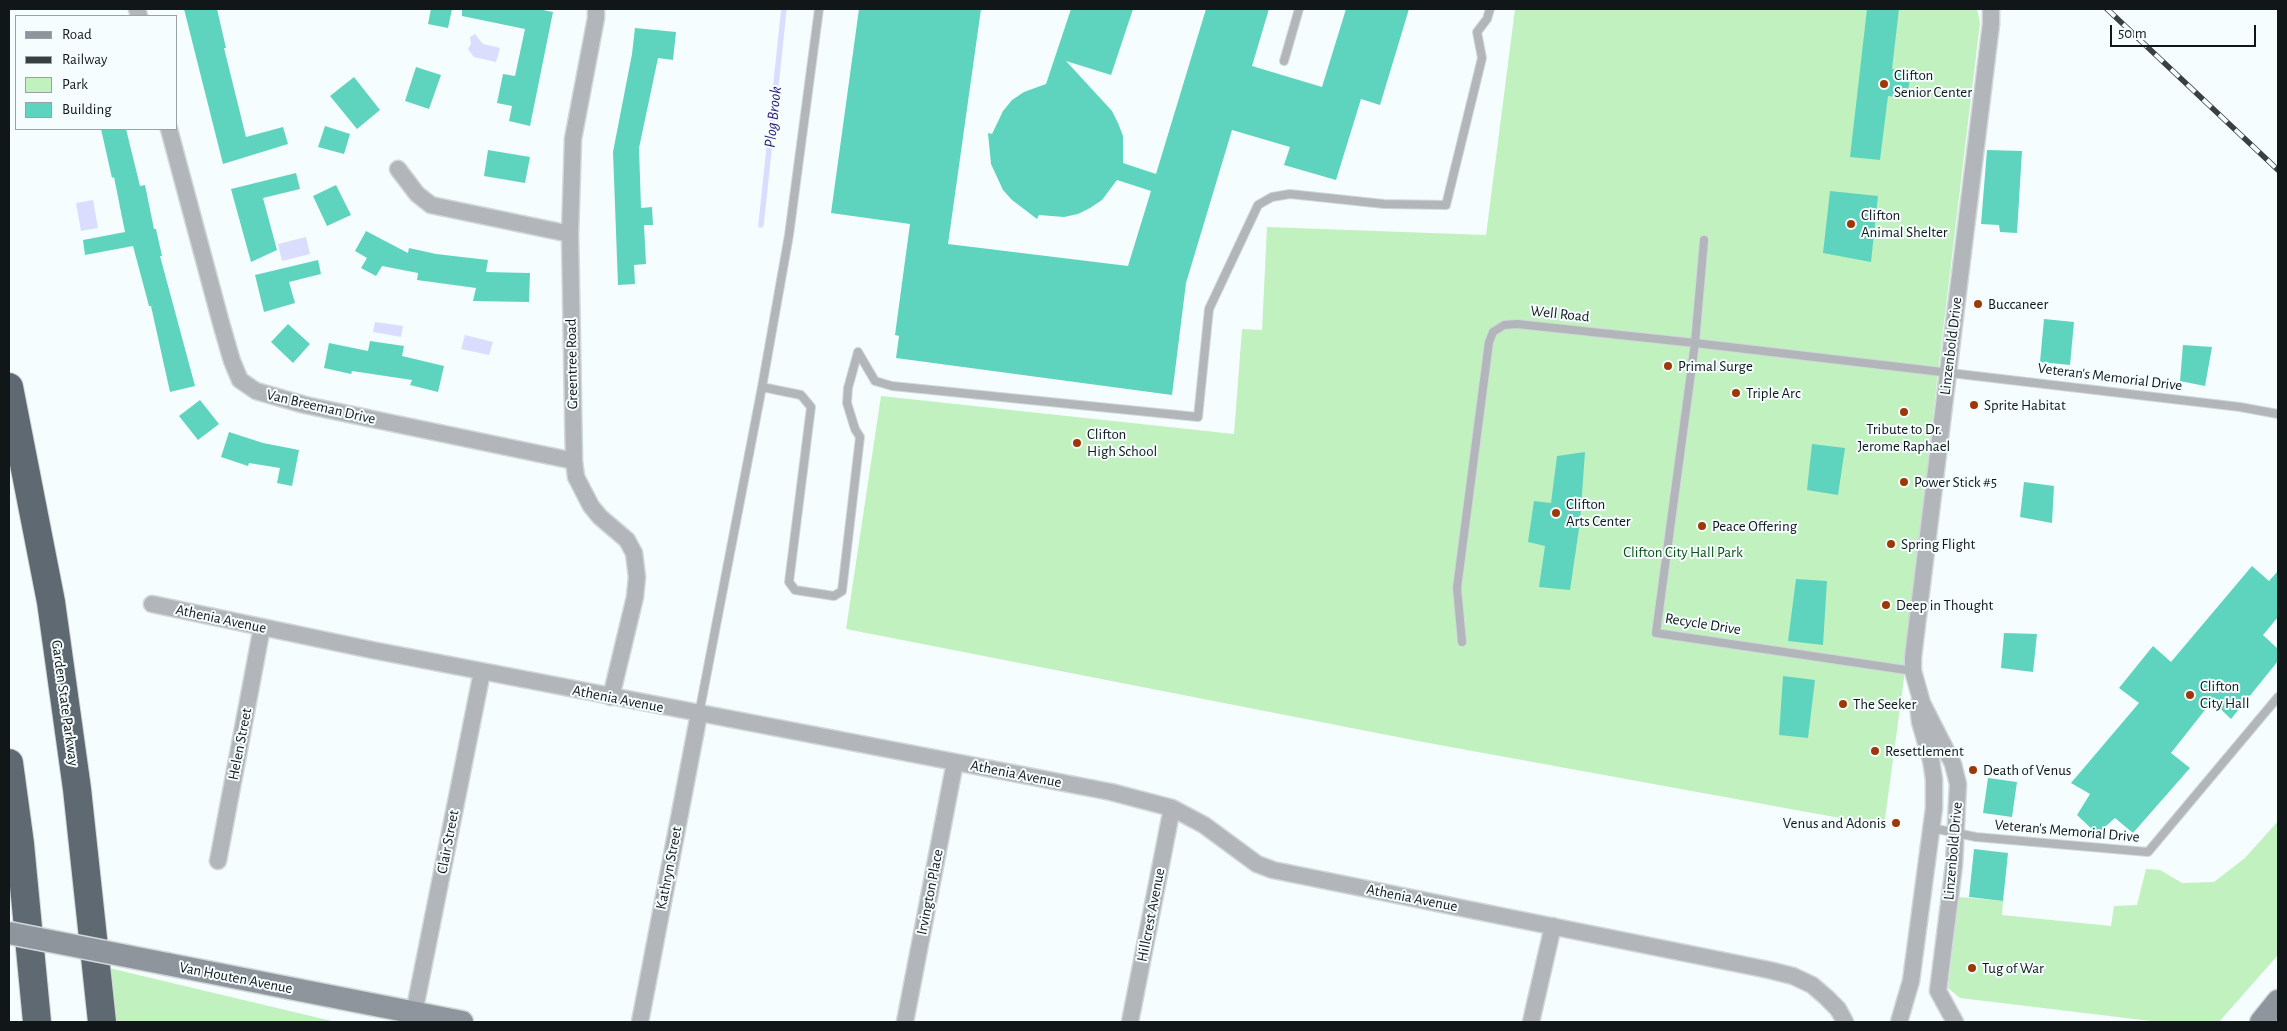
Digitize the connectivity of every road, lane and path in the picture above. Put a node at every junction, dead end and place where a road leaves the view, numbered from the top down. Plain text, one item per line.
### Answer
1 (596, 9) edge
2 (819, 9) edge
3 (1299, 9) edge
4 (1490, 9) edge
5 (1991, 9) edge
6 (1284, 61) dead end
7 (169, 130) edge
8 (398, 169) dead end
9 (570, 234) junction
10 (1704, 240) dead end
11 (1695, 343) junction
12 (1943, 371) junction
13 (762, 386) junction
14 (9, 387) edge
15 (2278, 414) edge
16 (574, 461) junction
17 (152, 604) dead end
18 (262, 627) junction
19 (1462, 642) dead end
20 (482, 672) junction
21 (1914, 677) junction
22 (611, 697) junction
23 (2278, 697) edge
24 (698, 714) junction
25 (9, 762) edge
26 (955, 762) junction
27 (1172, 808) junction
28 (1932, 828) junction
29 (1956, 832) junction
30 (218, 861) dead end
31 (1553, 926) junction
32 (9, 934) edge
33 (2278, 1001) edge
34 (414, 1013) junction
35 (37, 1022) edge
36 (102, 1022) edge
37 (462, 1022) edge
38 (640, 1022) edge
39 (905, 1022) edge
40 (1130, 1022) edge
41 (1531, 1022) edge
42 (1845, 1022) edge
43 (1899, 1022) edge
44 (1956, 1022) edge
45 (2261, 1022) edge

1 - 9 street, Greentree Road
2 - 13 lane
3 - 6 lane
4 - 13 lane
5 - 12 street, Linzenbold Drive
7 - 16 street, Van Breeman Drive
8 - 9 street
9 - 16 street, Greentree Road
10 - 11 lane
11 - 12 lane, Well Road
11 - 19 lane, Well Road
11 - 21 lane, Recycle Drive
12 - 15 lane, Veteran's Memorial Drive
12 - 21 street, Linzenbold Drive
13 - 24 lane
14 - 36 highway, Garden State Parkway
16 - 22 street, Greentree Road
17 - 18 street, Athenia Avenue
18 - 20 street, Athenia Avenue
18 - 30 street, Helen Street
20 - 22 street, Athenia Avenue
20 - 34 street, Clair Street
21 - 28 street, Linzenbold Drive
21 - 29 street, Linzenbold Drive
22 - 24 street, Athenia Avenue
23 - 29 lane, Veteran's Memorial Drive
24 - 26 street, Athenia Avenue
24 - 38 street, Kathryn Street
25 - 35 highway
26 - 27 street, Athenia Avenue
26 - 39 street, Irvington Place
27 - 31 street, Athenia Avenue
27 - 40 street, Hillcrest Avenue
28 - 29 lane, Veteran's Memorial Drive
28 - 43 street, Linzenbold Drive
29 - 44 street, Linzenbold Drive
31 - 41 street
31 - 42 street, Athenia Avenue
32 - 34 main road, Van Houten Avenue, bridge
33 - 45 main road
34 - 37 main road, Van Houten Avenue

